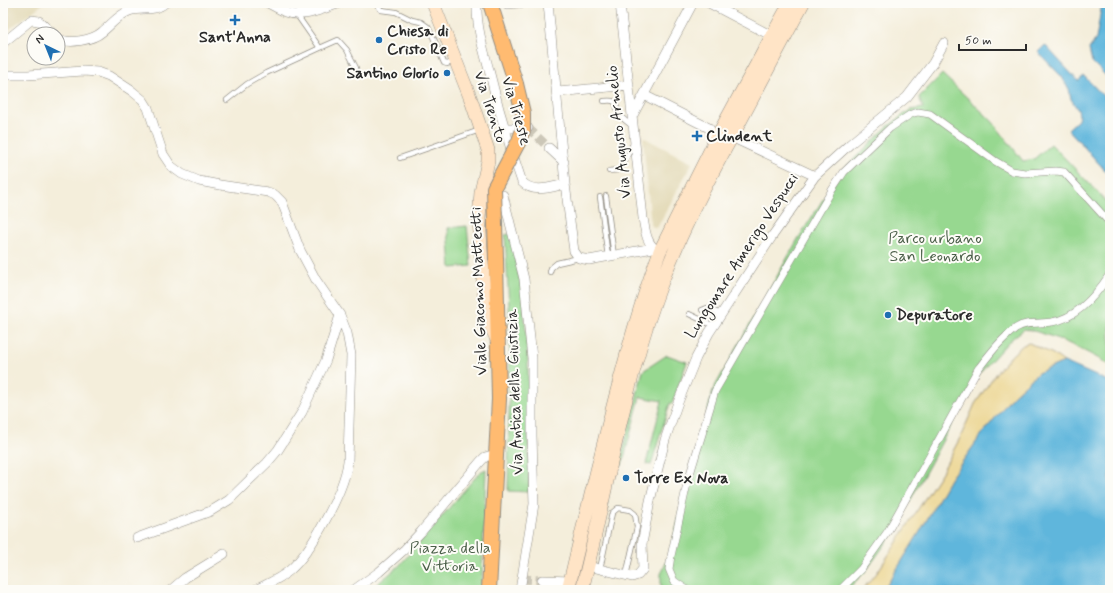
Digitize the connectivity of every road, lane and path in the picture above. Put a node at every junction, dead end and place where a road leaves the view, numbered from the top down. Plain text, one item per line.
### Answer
1 (165, 3) edge
2 (268, 3) edge
3 (340, 3) edge
4 (376, 3) edge
5 (433, 3) edge
6 (477, 3) edge
7 (490, 3) edge
8 (531, 3) edge
9 (548, 3) edge
10 (620, 3) edge
11 (693, 3) edge
12 (709, 3) edge
13 (803, 3) edge
14 (507, 5) dead end
15 (793, 7) edge
16 (296, 14) junction
17 (44, 26) edge
18 (772, 36) junction
19 (66, 41) edge
20 (3, 43) edge
21 (944, 43) dead end
22 (320, 48) junction
23 (457, 60) junction
24 (772, 62) junction
25 (356, 68) dead end
26 (3, 75) edge
27 (629, 85) junction
28 (558, 92) junction
29 (644, 95) junction
30 (227, 100) dead end
31 (604, 101) dead end
32 (730, 113) junction
33 (632, 117) junction
34 (633, 127) junction
35 (504, 128) junction
36 (528, 128) tunnel mouth
37 (482, 129) junction
38 (731, 137) junction
39 (635, 141) junction
40 (549, 148) tunnel mouth
41 (710, 152) junction
42 (400, 158) dead end
43 (564, 162) junction
44 (609, 171) dead end
45 (815, 176) junction
46 (565, 184) junction
47 (503, 195) dead end
48 (606, 196) dead end
49 (600, 197) dead end
50 (1110, 223) edge
51 (679, 239) junction
52 (657, 249) junction
53 (611, 256) junction
54 (578, 258) junction
55 (550, 272) dead end
56 (665, 273) junction
57 (1110, 274) edge
58 (483, 276) junction
59 (497, 283) junction
60 (702, 310) dead end
61 (689, 314) dead end
62 (721, 314) junction
63 (340, 315) junction
64 (714, 326) junction
65 (499, 343) junction
66 (496, 454) junction
67 (137, 538) dead end
68 (224, 554) dead end
69 (594, 568) junction
70 (626, 576) junction
71 (542, 580) tunnel mouth
72 (569, 585) edge
73 (171, 590) edge
74 (255, 590) edge
75 (354, 590) edge
76 (489, 590) edge
77 (520, 590) edge
78 (582, 590) edge
79 (687, 590) edge
80 (840, 590) edge

1 - 19 street
2 - 16 street
3 - 16 street
4 - 23 lane
5 - 23 main road, Via Trento
6 - 35 street, Via Trieste
7 - 59 main road, Viale Giacomo Matteotti, bridge
8 - 14 street
9 - 28 street
10 - 27 street, Via Augusto Armelio
11 - 29 street
12 - 18 street
13 - 15 main road
15 - 18 main road
15 - 24 main road
16 - 22 lane
17 - 20 street
18 - 24 main road
18 - 32 main road
21 - 45 street, Lungomare Amerigo Vespucci
22 - 25 lane
22 - 30 lane
23 - 37 main road, Via Trento
24 - 38 main road
26 - 63 street
27 - 28 street
27 - 33 street, Via Augusto Armelio
28 - 43 street
29 - 33 street
29 - 41 street
31 - 34 lane
32 - 38 main road
32 - 41 main road
33 - 34 street, Via Augusto Armelio
34 - 39 street, Via Augusto Armelio
35 - 36 street
35 - 46 street, Via Trieste
37 - 42 lane
37 - 58 main road, Via Trento
38 - 45 street
38 - 51 main road
39 - 44 lane
39 - 52 street, Via Augusto Armelio
40 - 43 street
41 - 52 main road
43 - 46 street
45 - 62 street, Lungomare Amerigo Vespucci
46 - 54 street
47 - 77 street, Via Antica della Giustizia
48 - 53 lane
49 - 53 lane
50 - 79 street
51 - 52 main road
51 - 56 main road
52 - 53 street
52 - 56 main road
52 - 72 main road
53 - 54 street
54 - 55 lane
56 - 69 main road
57 - 80 street
58 - 59 main road
58 - 65 main road, Via Trento
59 - 65 main road, Viale Giacomo Matteotti
60 - 62 lane
61 - 64 lane
62 - 64 street, Lungomare Amerigo Vespucci
63 - 67 street
63 - 74 street
64 - 70 street, Lungomare Amerigo Vespucci
65 - 66 main road, Viale Giacomo Matteotti
66 - 75 street
66 - 76 main road, Viale Giacomo Matteotti
68 - 73 street
69 - 70 street
69 - 70 lane
69 - 78 main road
71 - 72 street

